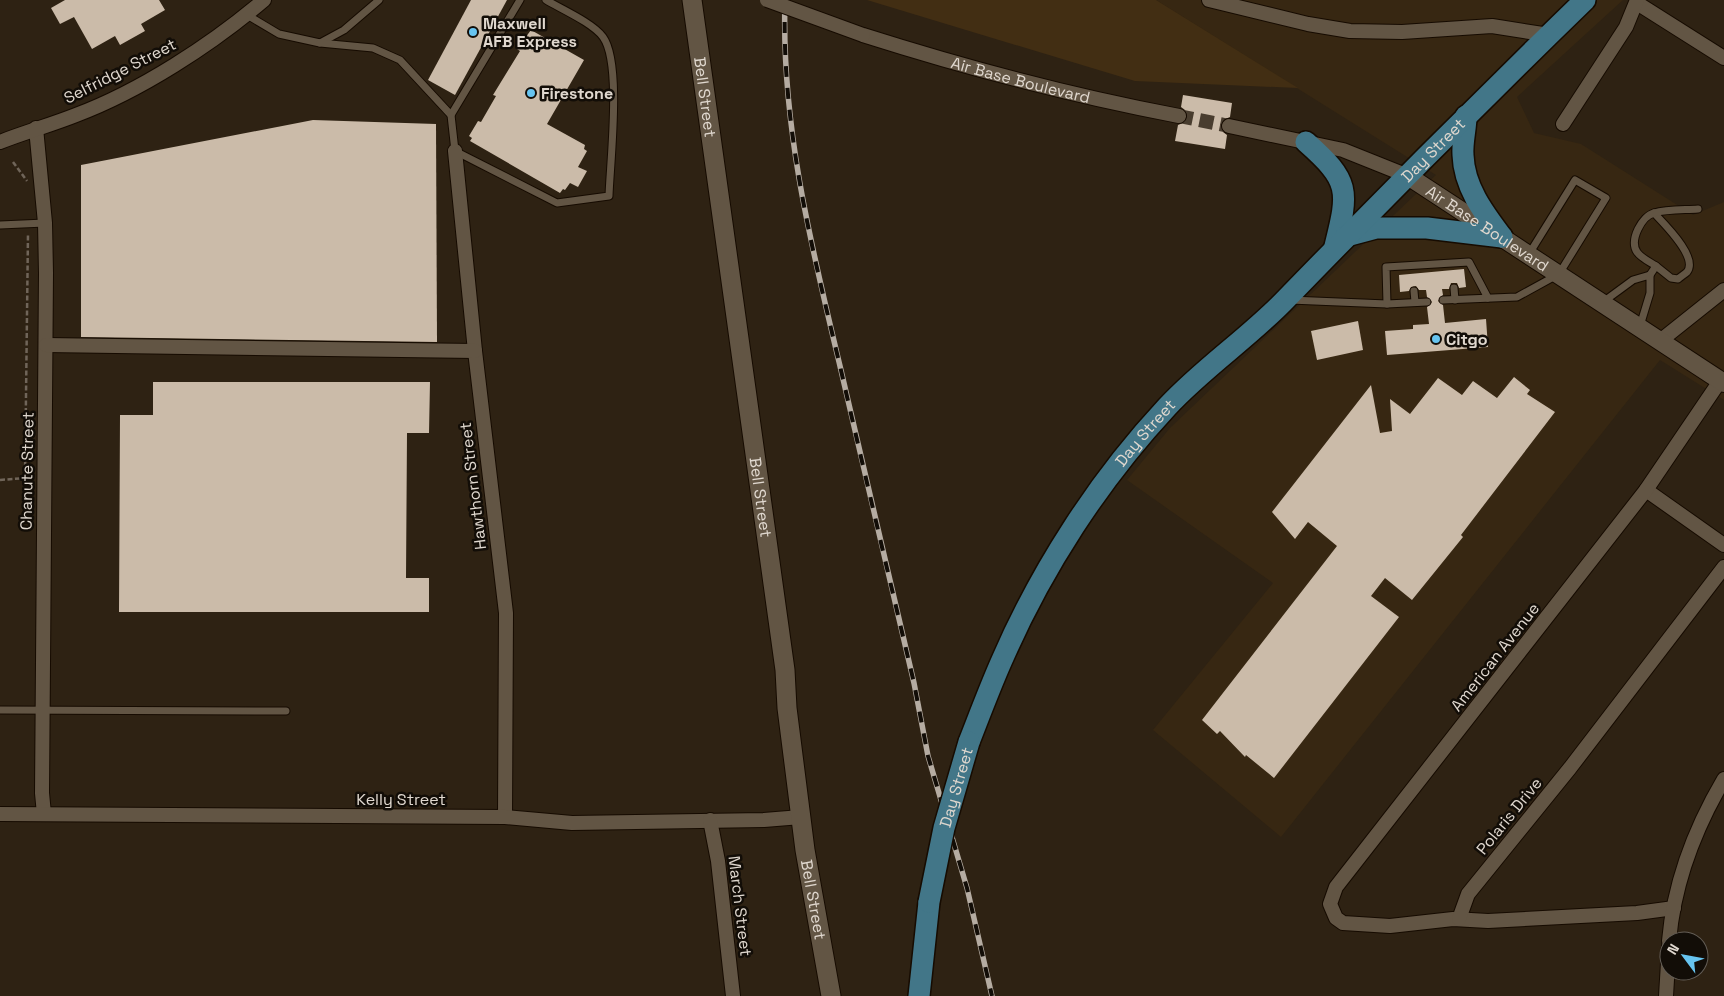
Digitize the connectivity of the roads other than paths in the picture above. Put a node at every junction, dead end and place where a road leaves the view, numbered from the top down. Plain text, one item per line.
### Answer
1 (264, 0) edge
2 (379, 0) edge
3 (520, 0) edge
4 (546, 0) edge
5 (692, 0) edge
6 (767, 0) edge
7 (1210, 0) edge
8 (1585, 0) edge
9 (1637, 1) edge
10 (247, 15) junction
11 (1549, 35) junction
12 (320, 43) junction
13 (1724, 58) edge
14 (451, 114) junction
15 (1179, 116) tunnel mouth
16 (1466, 116) junction
17 (1563, 124) dead end
18 (1229, 126) tunnel mouth
19 (36, 128) junction
20 (0, 142) edge
21 (1306, 142) junction
22 (455, 151) junction
23 (1408, 176) junction
24 (1698, 209) dead end
25 (1654, 213) junction
26 (45, 223) junction
27 (0, 224) edge
28 (1502, 237) junction
29 (1340, 241) junction
30 (1529, 255) junction
31 (1413, 265) junction
32 (1656, 266) junction
33 (1413, 274) dead end
34 (1559, 274) junction
35 (1650, 275) junction
36 (1454, 288) dead end
37 (1724, 290) edge
38 (1414, 291) dead end
39 (1488, 298) junction
40 (1285, 300) junction
41 (1443, 300) dead end
42 (1455, 300) junction
43 (1415, 302) junction
44 (1427, 302) dead end
45 (1603, 302) junction
46 (1386, 304) junction
47 (1640, 326) junction
48 (1660, 341) junction
49 (46, 345) junction
50 (475, 350) junction
51 (1722, 382) edge
52 (1646, 490) junction
53 (1724, 545) edge
54 (1724, 567) edge
55 (0, 710) edge
56 (42, 710) junction
57 (286, 711) dead end
58 (1724, 779) edge
59 (0, 814) edge
60 (44, 814) junction
61 (505, 817) junction
62 (801, 817) junction
63 (710, 820) junction
64 (1674, 908) junction
65 (1459, 920) junction
66 (1671, 931) edge
67 (1667, 981) edge
68 (734, 996) edge
69 (831, 996) edge
70 (919, 996) edge
71 (1666, 996) edge

1 - 10 street
2 - 12 lane
3 - 14 lane
4 - 22 lane
5 - 62 main road, Bell Street
6 - 15 street, Air Base Boulevard, bridge
7 - 11 street
8 - 11 main road, Day Street
9 - 13 street
9 - 17 street
10 - 12 lane
10 - 19 street, Selfridge Street
11 - 16 main road, Day Street
12 - 14 lane
14 - 22 lane
16 - 23 main road, Day Street
16 - 28 main road
18 - 21 street, Air Base Boulevard
19 - 20 street, Selfridge Street
19 - 26 street, Chanute Street
21 - 23 street, Air Base Boulevard
21 - 29 main road
22 - 50 street, Hawthorn Street
23 - 28 street, Air Base Boulevard
23 - 29 main road, Day Street
24 - 25 lane
25 - 32 lane
25 - 32 lane
26 - 27 lane
26 - 49 street, Chanute Street
28 - 29 main road
28 - 30 street, Air Base Boulevard
29 - 40 main road, Day Street
30 - 34 street, Air Base Boulevard
30 - 34 lane
31 - 33 lane
31 - 39 lane
31 - 46 lane
32 - 35 lane
34 - 39 lane
34 - 45 street, Air Base Boulevard
35 - 45 lane
35 - 47 lane
36 - 42 lane
37 - 48 street
38 - 43 lane
39 - 42 lane
40 - 46 lane
40 - 70 main road, Day Street, bridge
41 - 42 lane
43 - 44 lane
43 - 46 lane
45 - 47 street, Air Base Boulevard
47 - 48 street, Air Base Boulevard
48 - 51 street, Air Base Boulevard
49 - 50 street
49 - 56 street, Chanute Street
50 - 61 street, Hawthorn Street
51 - 52 street, American Avenue
52 - 53 street
52 - 65 street, American Avenue
54 - 65 street, Polaris Drive
55 - 56 lane
56 - 57 lane
56 - 60 street, Chanute Street
58 - 64 street
59 - 60 street, Kelly Street
60 - 61 street, Kelly Street
61 - 63 street, Kelly Street
62 - 63 street, Kelly Street
62 - 69 main road, Bell Street
63 - 68 street, March Street
64 - 65 street
64 - 66 street
67 - 71 street

